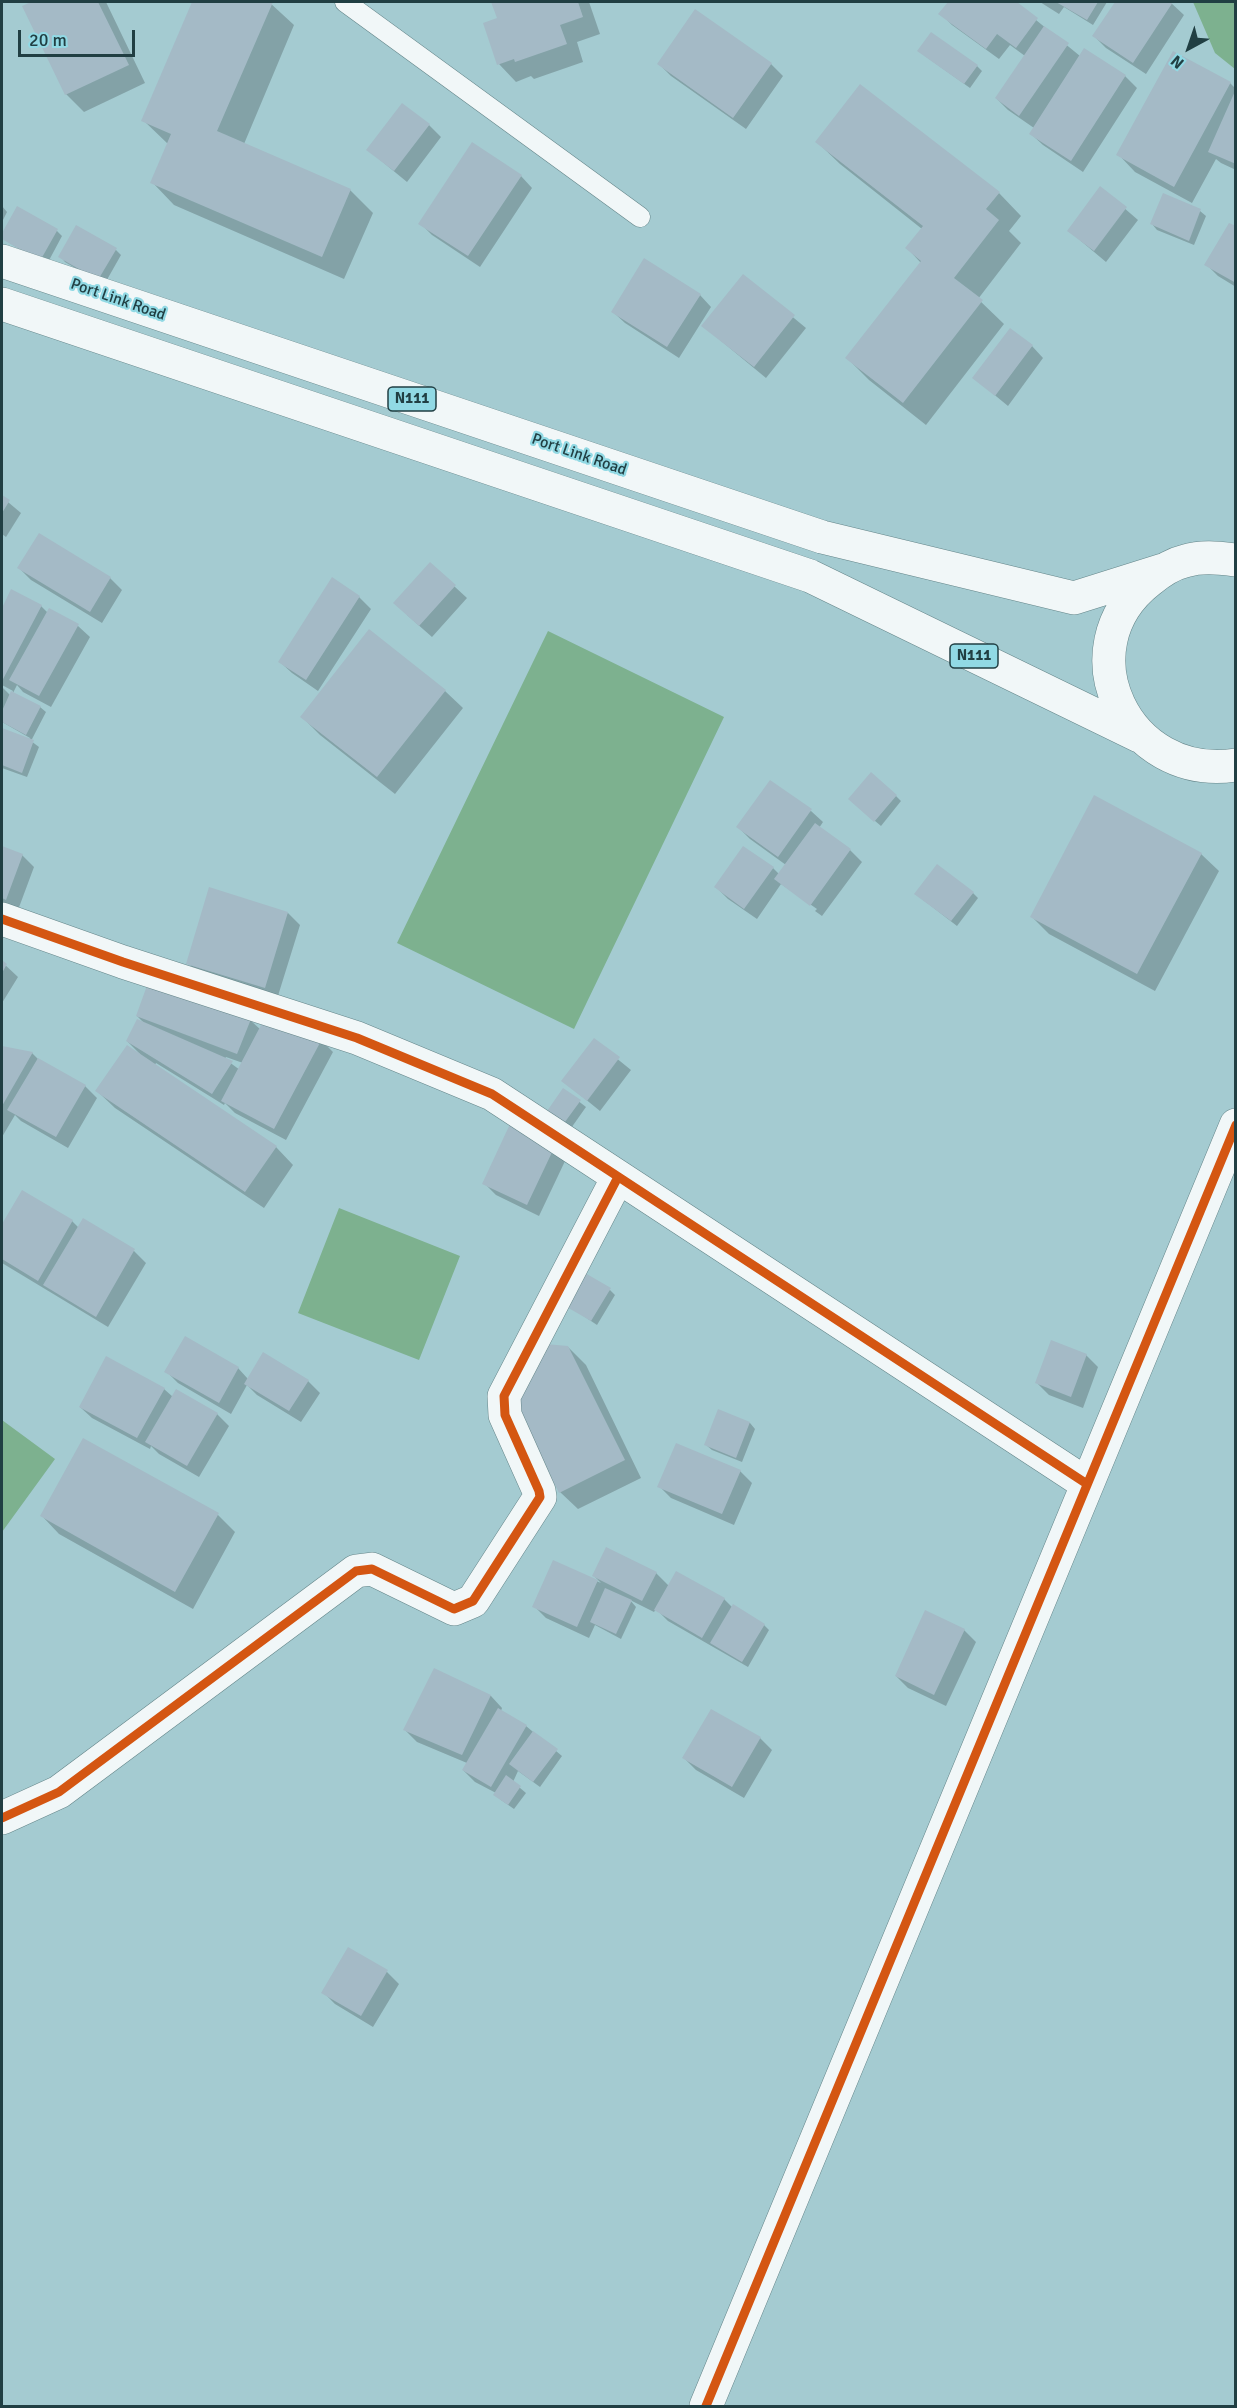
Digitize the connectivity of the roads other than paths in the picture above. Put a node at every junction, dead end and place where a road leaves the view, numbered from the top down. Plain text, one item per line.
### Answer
1 (345, 2) edge
2 (640, 218) dead end
3 (2, 261) edge
4 (2, 304) edge
5 (1236, 540) edge
6 (1221, 558) edge
7 (1163, 570) junction
8 (1139, 736) junction
9 (1236, 765) edge
10 (2, 919) edge
11 (1236, 1125) edge
12 (618, 1177) junction
13 (1087, 1484) junction
14 (2, 1818) edge
15 (706, 2406) edge

1 - 2 lane
3 - 7 main road, Port Link Road / N111
4 - 8 main road, N111
5 - 6 main road
6 - 7 main road, N111
7 - 8 main road, N111
8 - 9 main road, N111
10 - 12 main road
11 - 13 main road
12 - 13 main road
12 - 14 main road
13 - 15 main road

